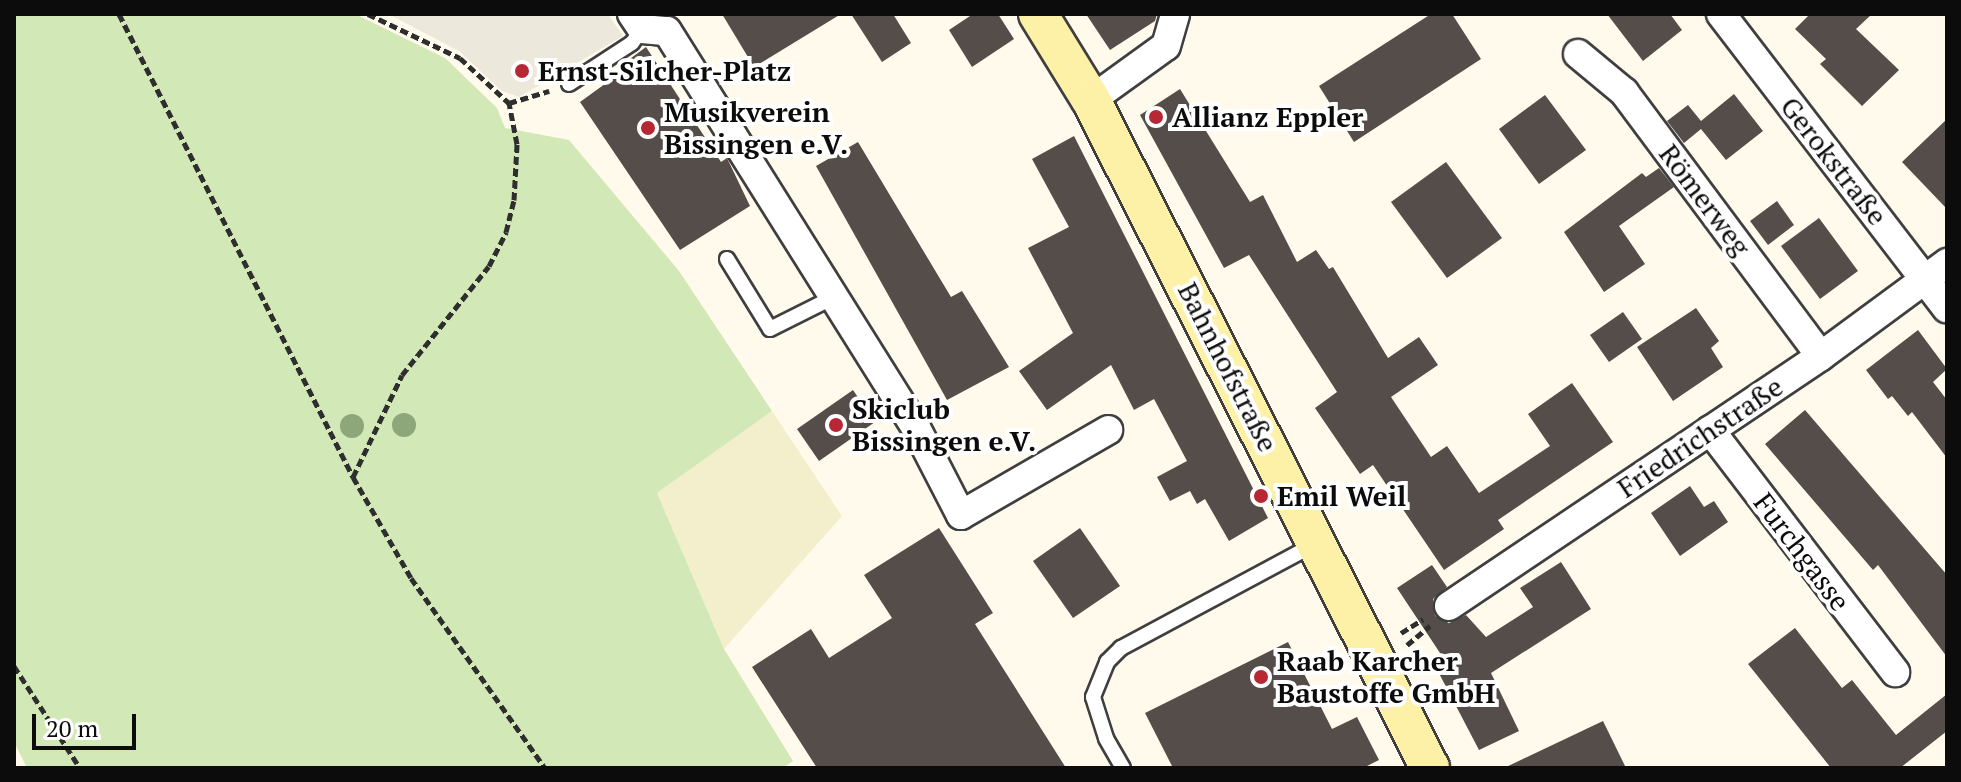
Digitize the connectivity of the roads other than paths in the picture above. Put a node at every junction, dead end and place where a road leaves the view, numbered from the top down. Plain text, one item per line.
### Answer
1 (1038, 14) edge
2 (1175, 14) edge
3 (1721, 14) edge
4 (637, 22) edge
5 (1578, 54) dead end
6 (569, 84) road end
7 (1091, 100) junction
8 (727, 259) dead end
9 (1937, 273) edge
10 (834, 297) junction
11 (1947, 308) edge
12 (1821, 356) junction
13 (1108, 430) dead end
14 (1710, 430) junction
15 (1317, 543) junction
16 (1441, 609) road end
17 (1895, 672) dead end
18 (1422, 765) edge
19 (1123, 768) edge

1 - 7 street, Bahnhofstraße
2 - 7 street
3 - 9 street, Gerokstraße
4 - 6 lane
4 - 10 street
5 - 12 street, Römerweg
7 - 15 street, Bahnhofstraße
8 - 10 lane
9 - 11 street, Gerokstraße
9 - 12 street, Friedrichstraße
10 - 13 street
12 - 14 street, Friedrichstraße
14 - 16 street, Friedrichstraße
14 - 17 street, Furchgasse
15 - 18 street, Bahnhofstraße
15 - 19 lane

